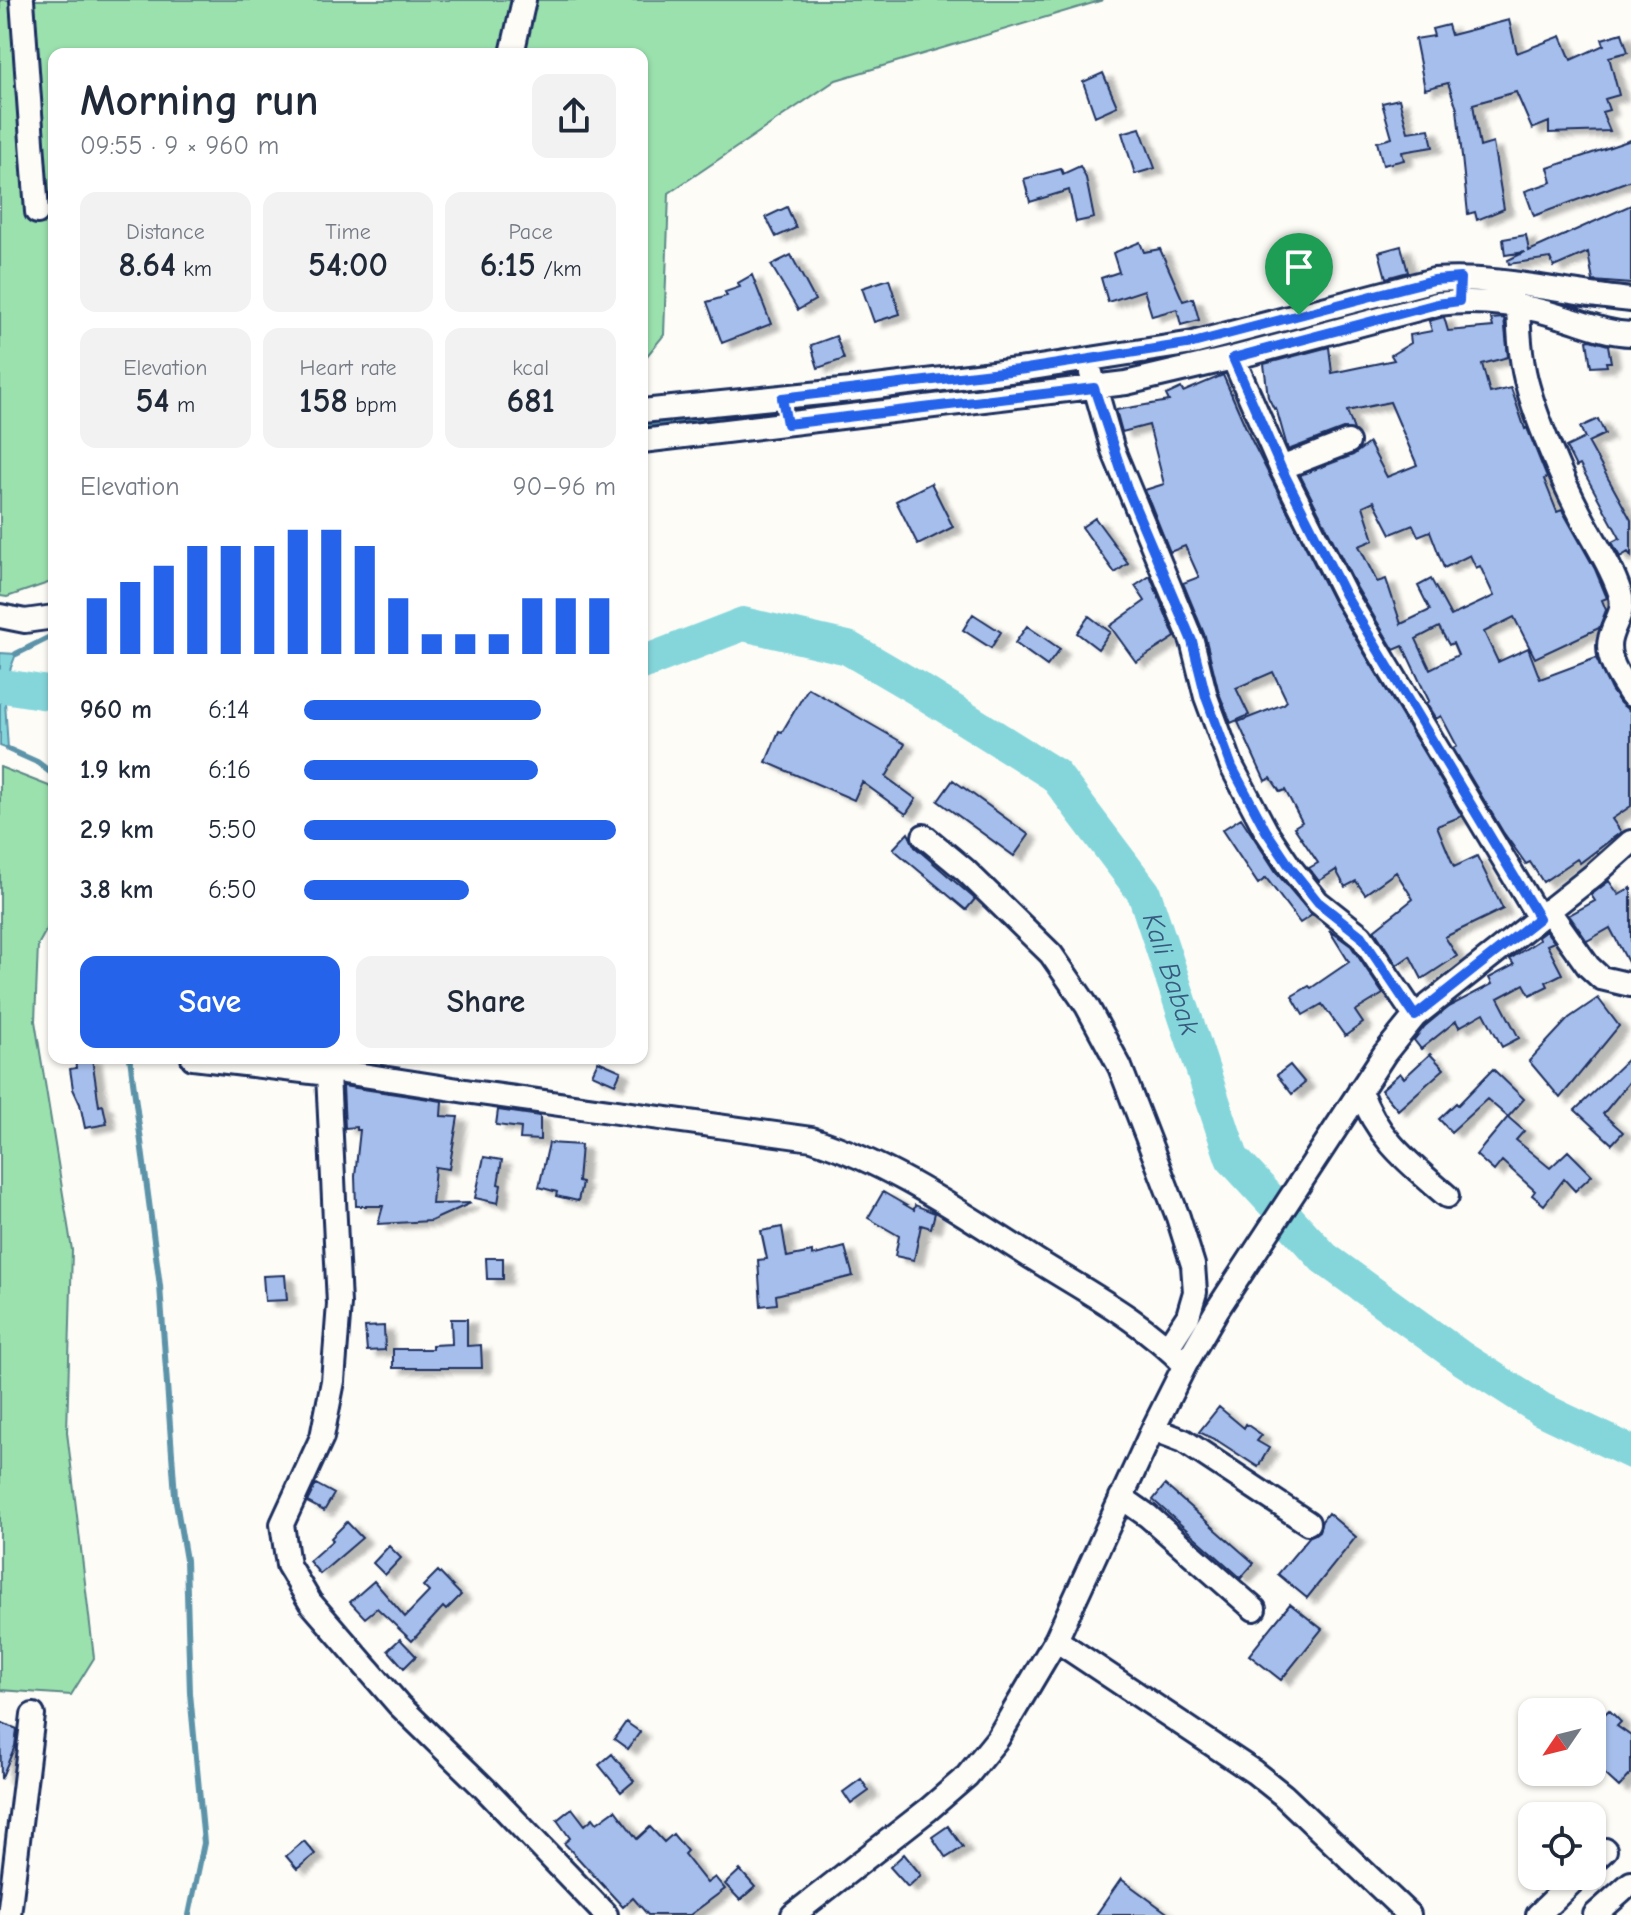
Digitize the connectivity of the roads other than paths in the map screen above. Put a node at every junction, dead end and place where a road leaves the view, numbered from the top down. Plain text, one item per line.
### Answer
1 (22, 0) edge
2 (524, 0) edge
3 (513, 48) edge
4 (37, 212) dead end
5 (1460, 289) junction
6 (1631, 300) edge
7 (1518, 307) junction
8 (1598, 313) junction
9 (1631, 334) edge
10 (1233, 358) junction
11 (1091, 373) junction
12 (648, 411) edge
13 (784, 411) junction
14 (648, 440) edge
15 (1348, 442) dead end
16 (1281, 468) junction
17 (0, 616) edge
18 (48, 618) edge
19 (1631, 695) edge
20 (924, 836) dead end
21 (1631, 842) edge
22 (1544, 914) junction
23 (1631, 985) edge
24 (1415, 1016) junction
25 (244, 1064) edge
26 (328, 1074) junction
27 (1360, 1090) junction
28 (1447, 1196) dead end
29 (1168, 1347) junction
30 (1185, 1365) junction
31 (1153, 1429) junction
32 (1121, 1497) junction
33 (1308, 1523) dead end
34 (1254, 1609) dead end
35 (1056, 1640) junction
36 (33, 1715) dead end
37 (1631, 1883) edge
38 (1564, 1890) edge
39 (9, 1915) edge
40 (606, 1915) edge
41 (793, 1915) edge
42 (1409, 1915) edge
43 (1538, 1915) edge
44 (1595, 1915) edge

1 - 4 street
2 - 3 street
5 - 7 street
5 - 8 street
5 - 10 street
5 - 11 street
6 - 8 street
7 - 8 street
7 - 19 street
8 - 9 street
10 - 11 street
10 - 16 street
11 - 13 street
11 - 24 street
12 - 13 street
13 - 14 street
15 - 16 street
16 - 22 street
17 - 18 street
20 - 29 street
21 - 22 street
22 - 23 street
22 - 24 street
24 - 27 street
25 - 26 street
26 - 29 street
26 - 40 street
27 - 28 street
27 - 30 street
29 - 30 street
30 - 31 street
31 - 32 street
31 - 33 street
32 - 34 street
32 - 35 street
35 - 41 street
35 - 42 street
36 - 39 street
37 - 44 street
38 - 43 street

